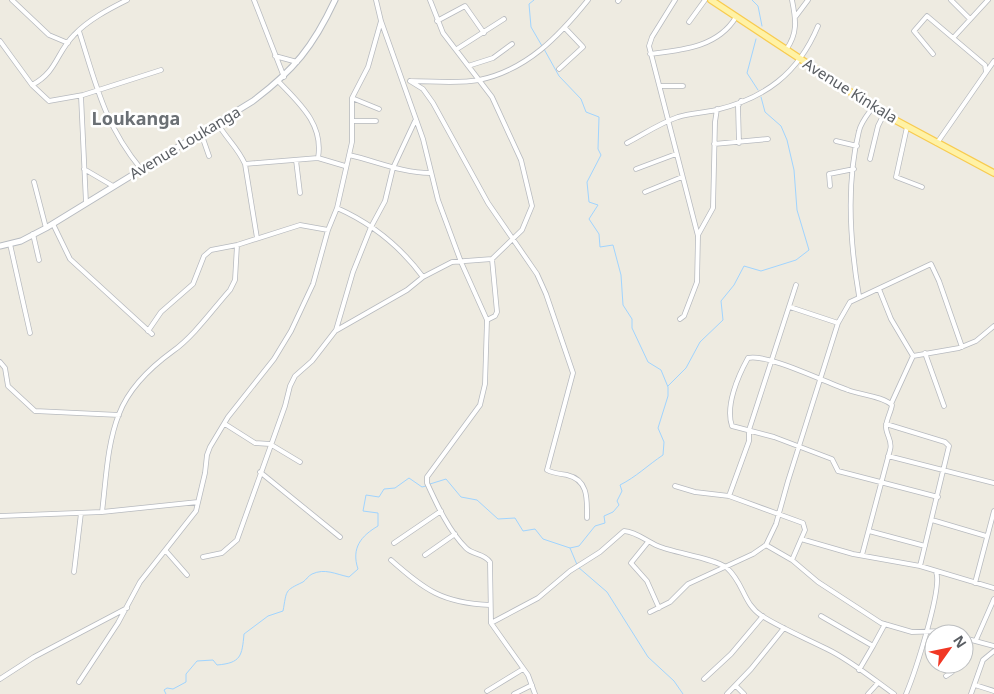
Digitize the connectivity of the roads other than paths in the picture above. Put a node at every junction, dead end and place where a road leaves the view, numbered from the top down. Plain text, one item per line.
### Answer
1 (12, 0) edge
2 (127, 0) edge
3 (254, 0) edge
4 (334, 0) edge
5 (376, 0) edge
6 (430, 0) edge
7 (588, 0) edge
8 (675, 0) edge
9 (705, 0) edge
10 (711, 0) edge
11 (792, 0) edge
12 (808, 0) edge
13 (951, 0) edge
14 (988, 0) edge
15 (120, 2) edge
16 (796, 16) junction
17 (736, 17) junction
18 (504, 19) dead end
19 (970, 19) junction
20 (437, 21) junction
21 (381, 22) junction
22 (689, 22) dead end
23 (818, 26) dead end
24 (565, 28) junction
25 (79, 31) junction
26 (484, 34) junction
27 (954, 37) junction
28 (0, 41) edge
29 (68, 42) junction
30 (512, 44) dead end
31 (457, 49) junction
32 (786, 50) junction
33 (650, 54) junction
34 (933, 54) dead end
35 (275, 56) junction
36 (800, 60) junction
37 (994, 61) edge
38 (298, 62) junction
39 (468, 66) junction
40 (559, 69) dead end
41 (161, 70) dead end
42 (986, 72) junction
43 (284, 76) junction
44 (478, 80) junction
45 (278, 81) junction
46 (403, 81) junction
47 (410, 81) junction
48 (32, 85) junction
49 (660, 86) junction
50 (683, 86) dead end
51 (97, 91) junction
52 (81, 96) junction
53 (352, 98) junction
54 (742, 101) junction
55 (873, 107) junction
56 (379, 109) dead end
57 (717, 109) junction
58 (884, 114) junction
59 (669, 120) junction
60 (353, 121) junction
61 (376, 121) dead end
62 (415, 121) junction
63 (218, 124) junction
64 (907, 127) junction
65 (201, 134) junction
66 (768, 139) dead end
67 (836, 141) dead end
68 (627, 143) dead end
69 (739, 143) junction
70 (937, 143) junction
71 (714, 144) junction
72 (857, 146) junction
73 (676, 154) junction
74 (348, 155) junction
75 (209, 156) dead end
76 (318, 158) junction
77 (870, 159) dead end
78 (296, 160) junction
79 (245, 164) junction
80 (345, 166) junction
81 (84, 168) junction
82 (393, 168) junction
83 (636, 168) dead end
84 (142, 169) junction
85 (854, 169) junction
86 (430, 173) junction
87 (994, 173) edge
88 (682, 177) junction
89 (34, 182) dead end
90 (113, 186) junction
91 (830, 186) dead end
92 (922, 187) dead end
93 (645, 192) dead end
94 (300, 193) dead end
95 (86, 203) junction
96 (337, 208) junction
97 (53, 224) junction
98 (372, 226) junction
99 (46, 228) junction
100 (328, 230) junction
101 (33, 234) junction
102 (698, 236) junction
103 (513, 237) junction
104 (256, 238) junction
105 (10, 244) junction
106 (237, 245) junction
107 (0, 246) edge
108 (492, 259) junction
109 (39, 260) dead end
110 (461, 262) junction
111 (423, 277) junction
112 (796, 285) dead end
113 (879, 289) junction
114 (859, 296) junction
115 (790, 307) junction
116 (680, 319) dead end
117 (487, 320) junction
118 (838, 323) junction
119 (994, 326) edge
120 (336, 330) junction
121 (148, 331) junction
122 (30, 333) dead end
123 (152, 334) dead end
124 (962, 347) junction
125 (925, 352) junction
126 (912, 356) junction
127 (772, 361) junction
128 (0, 362) edge
129 (821, 380) junction
130 (891, 404) junction
131 (944, 406) dead end
132 (119, 415) junction
133 (225, 424) junction
134 (886, 424) junction
135 (749, 430) junction
136 (270, 444) junction
137 (798, 446) junction
138 (888, 456) junction
139 (300, 462) dead end
140 (944, 471) junction
141 (260, 472) junction
142 (881, 481) junction
143 (994, 483) edge
144 (675, 486) dead end
145 (729, 496) junction
146 (938, 497) junction
147 (198, 502) junction
148 (994, 510) edge
149 (441, 511) junction
150 (102, 512) junction
151 (81, 513) junction
152 (779, 514) junction
153 (0, 516) edge
154 (587, 518) dead end
155 (932, 520) junction
156 (869, 531) junction
157 (455, 534) junction
158 (986, 536) junction
159 (340, 537) dead end
160 (801, 539) junction
161 (648, 542) junction
162 (394, 543) dead end
163 (766, 544) junction
164 (925, 546) junction
165 (166, 551) junction
166 (425, 555) dead end
167 (862, 555) junction
168 (162, 557) junction
169 (170, 557) junction
170 (203, 557) dead end
171 (390, 560) dead end
172 (792, 560) junction
173 (920, 566) junction
174 (725, 567) junction
175 (74, 572) dead end
176 (936, 572) junction
177 (187, 575) dead end
178 (974, 583) junction
179 (994, 588) edge
180 (994, 599) edge
181 (490, 605) junction
182 (127, 608) junction
183 (659, 608) junction
184 (650, 612) dead end
185 (763, 616) junction
186 (821, 616) dead end
187 (491, 623) junction
188 (885, 624) junction
189 (928, 624) edge
190 (784, 628) junction
191 (924, 632) edge
192 (924, 638) edge
193 (976, 640) joint
194 (873, 646) junction
195 (994, 646) edge
196 (994, 651) edge
197 (523, 669) junction
198 (859, 670) junction
199 (949, 674) edge
200 (946, 676) dead end
201 (0, 679) edge
202 (704, 679) dead end
203 (79, 682) dead end
204 (878, 683) junction
205 (532, 684) junction
206 (975, 685) junction
207 (736, 686) junction
208 (487, 690) dead end
209 (994, 691) edge
210 (514, 694) edge
211 (535, 694) edge
212 (727, 694) edge
213 (744, 694) edge
214 (868, 694) edge
215 (894, 694) edge
216 (906, 694) edge
217 (971, 694) edge

1 - 29 street
2 - 15 street
3 - 35 street
4 - 38 main road, Avenue Loukanga
5 - 21 street
6 - 20 street
7 - 24 street
8 - 33 street
9 - 22 street
10 - 17 main road, Avenue Kinkala
11 - 16 street
12 - 16 street
13 - 19 street
14 - 19 street
15 - 25 street
16 - 32 street
17 - 32 main road, Avenue Kinkala
17 - 33 street
18 - 26 street
19 - 27 street
20 - 26 street
20 - 31 street
21 - 46 street
21 - 53 street
23 - 36 street
24 - 40 street
24 - 44 street
25 - 29 street
25 - 51 street
26 - 31 street
27 - 34 street
27 - 42 street
28 - 48 street
29 - 48 street
30 - 39 street
31 - 39 street
32 - 36 main road, Avenue Kinkala
33 - 49 street
35 - 38 street
35 - 43 street
36 - 54 street
36 - 55 main road, Avenue Kinkala
37 - 42 street
38 - 43 main road, Avenue Loukanga
39 - 44 street
41 - 51 street
42 - 70 street
43 - 45 main road, Avenue Loukanga
44 - 47 street
44 - 103 street
45 - 63 main road, Avenue Loukanga
45 - 76 street
46 - 47 street
46 - 62 street
47 - 103 street
48 - 52 street
49 - 50 street
49 - 59 street
51 - 52 street
51 - 84 street
52 - 81 street
53 - 56 street
53 - 60 street
54 - 57 street
54 - 69 street
55 - 58 main road, Avenue Kinkala
55 - 72 street
57 - 59 street
57 - 71 street
58 - 64 main road, Avenue Kinkala
58 - 77 street
59 - 68 street
59 - 73 street
60 - 61 street
60 - 74 street
62 - 82 street
62 - 86 street
63 - 65 main road, Avenue Loukanga
63 - 79 street
64 - 70 main road, Avenue Kinkala
64 - 92 street
65 - 75 street
65 - 84 main road, Avenue Loukanga
66 - 69 street
67 - 72 street
69 - 71 street
70 - 87 main road, Avenue Kinkala
71 - 102 street
72 - 85 street
73 - 83 street
73 - 88 street
74 - 80 street
74 - 82 street
76 - 78 street
76 - 80 street
78 - 79 street
78 - 94 street
79 - 104 street
80 - 96 street
81 - 90 street
81 - 95 street
82 - 86 street
82 - 98 street
84 - 90 main road, Avenue Loukanga
85 - 91 street
85 - 114 street
86 - 110 street
88 - 93 street
88 - 102 street
89 - 99 street
90 - 95 main road, Avenue Loukanga
95 - 97 main road, Avenue Loukanga
96 - 98 street
96 - 100 street
97 - 99 main road, Avenue Loukanga
97 - 121 street
98 - 111 street
98 - 120 street
99 - 101 main road, Avenue Loukanga
100 - 104 street
100 - 133 street
101 - 105 main road, Avenue Loukanga
101 - 109 street
102 - 116 street
103 - 108 street
103 - 154 street
104 - 106 street
105 - 107 main road, Avenue Loukanga
105 - 122 street
106 - 121 street
106 - 132 street
108 - 110 street
108 - 117 street
110 - 111 street
110 - 117 street
111 - 120 street
112 - 115 street
113 - 114 street
113 - 124 street
113 - 126 street
114 - 118 street
115 - 118 street
115 - 127 street
117 - 149 street
118 - 129 street
119 - 124 street
120 - 136 street
121 - 123 street
124 - 125 street
125 - 126 street
125 - 131 street
126 - 130 street
127 - 129 street
127 - 135 street
127 - 135 street
128 - 132 street
129 - 130 street
129 - 137 street
130 - 134 street
132 - 150 street
133 - 136 street
133 - 147 street
134 - 138 street
134 - 140 street
135 - 137 street
135 - 145 street
136 - 139 street
136 - 141 street
137 - 142 street
137 - 152 street
138 - 140 street
138 - 142 street
140 - 143 street
140 - 146 street
141 - 159 street
141 - 170 street
142 - 146 street
142 - 156 street
144 - 145 street
145 - 152 street
146 - 155 street
147 - 150 street
147 - 165 street
148 - 158 street
149 - 157 street
149 - 162 street
150 - 151 street
151 - 153 street
151 - 175 street
152 - 160 street
152 - 163 street
155 - 158 street
155 - 164 street
156 - 164 street
156 - 167 street
157 - 166 street
157 - 181 street
158 - 178 street
160 - 167 street
160 - 172 street
161 - 174 street
161 - 183 street
161 - 187 street
163 - 172 street
163 - 174 street
164 - 173 street
165 - 168 street
165 - 169 street
167 - 173 street
168 - 169 street
168 - 182 street
169 - 177 street
171 - 181 street
172 - 188 street
173 - 176 street
174 - 183 street
174 - 185 street
176 - 178 street
176 - 189 street
178 - 179 street
180 - 193 street
181 - 187 street
182 - 201 street
182 - 203 street
183 - 184 street
185 - 190 street
185 - 202 street
186 - 194 street
187 - 197 street
188 - 191 street
188 - 194 street
190 - 198 street
190 - 207 street
192 - 216 street
193 - 195 street
194 - 198 street
196 - 206 street
197 - 205 street
197 - 208 street
198 - 204 street
199 - 200 street
204 - 214 street
204 - 215 street
205 - 210 street
205 - 211 street
206 - 209 street
206 - 217 street
207 - 212 street
207 - 213 street

